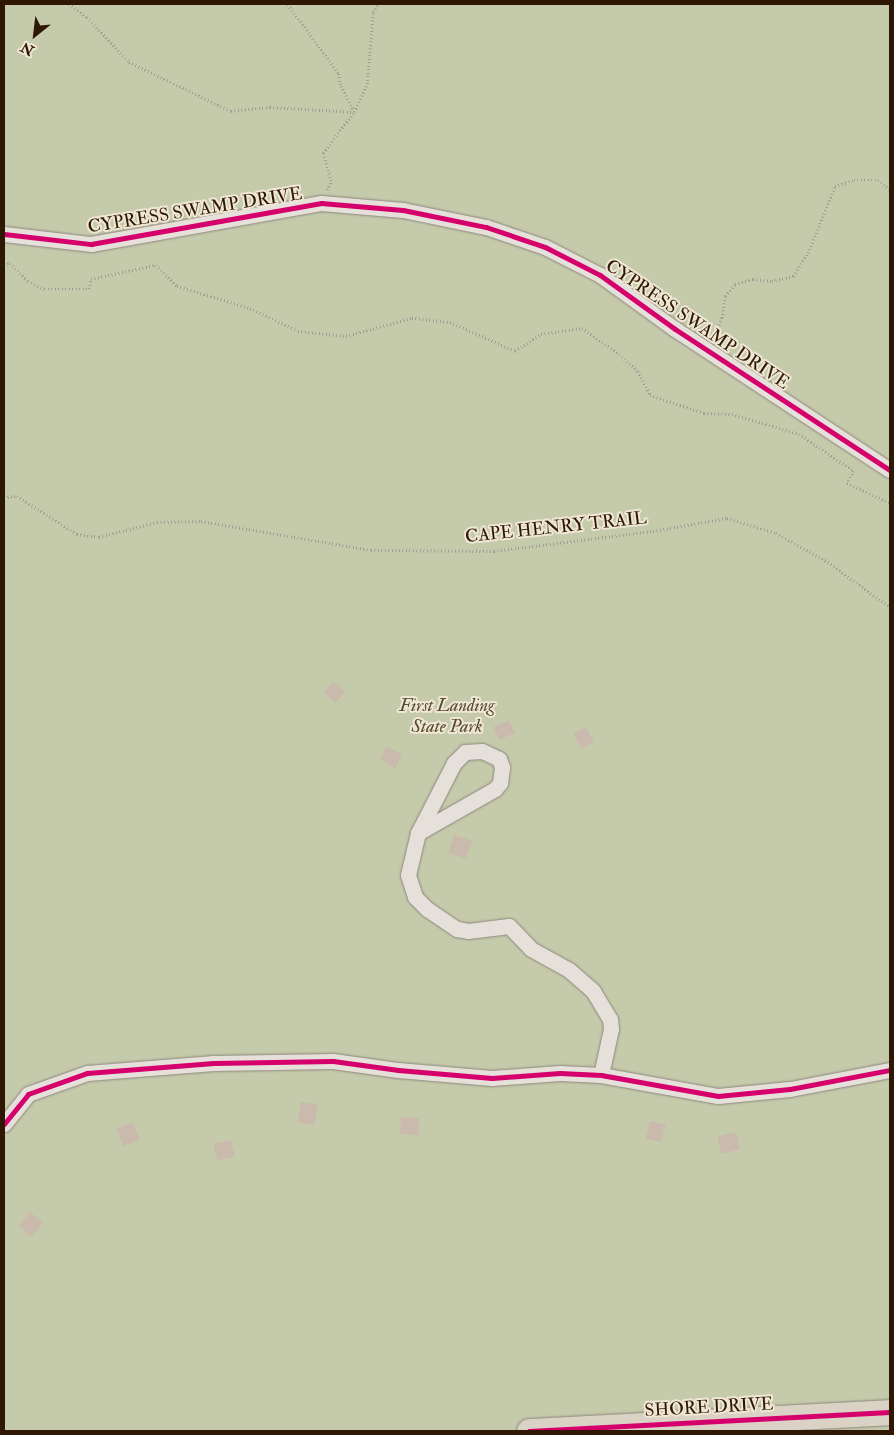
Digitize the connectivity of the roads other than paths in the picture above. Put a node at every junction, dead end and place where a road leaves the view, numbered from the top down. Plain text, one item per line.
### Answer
1 (4, 234) edge
2 (890, 470) edge
3 (418, 834) junction
4 (890, 1070) edge
5 (601, 1075) junction
6 (4, 1124) edge
7 (890, 1412) edge
8 (529, 1431) edge

1 - 2 street, CYPRESS SWAMP DRIVE
3 - 3 street
3 - 5 street
4 - 5 street
5 - 6 street
7 - 8 highway, SHORE DRIVE

